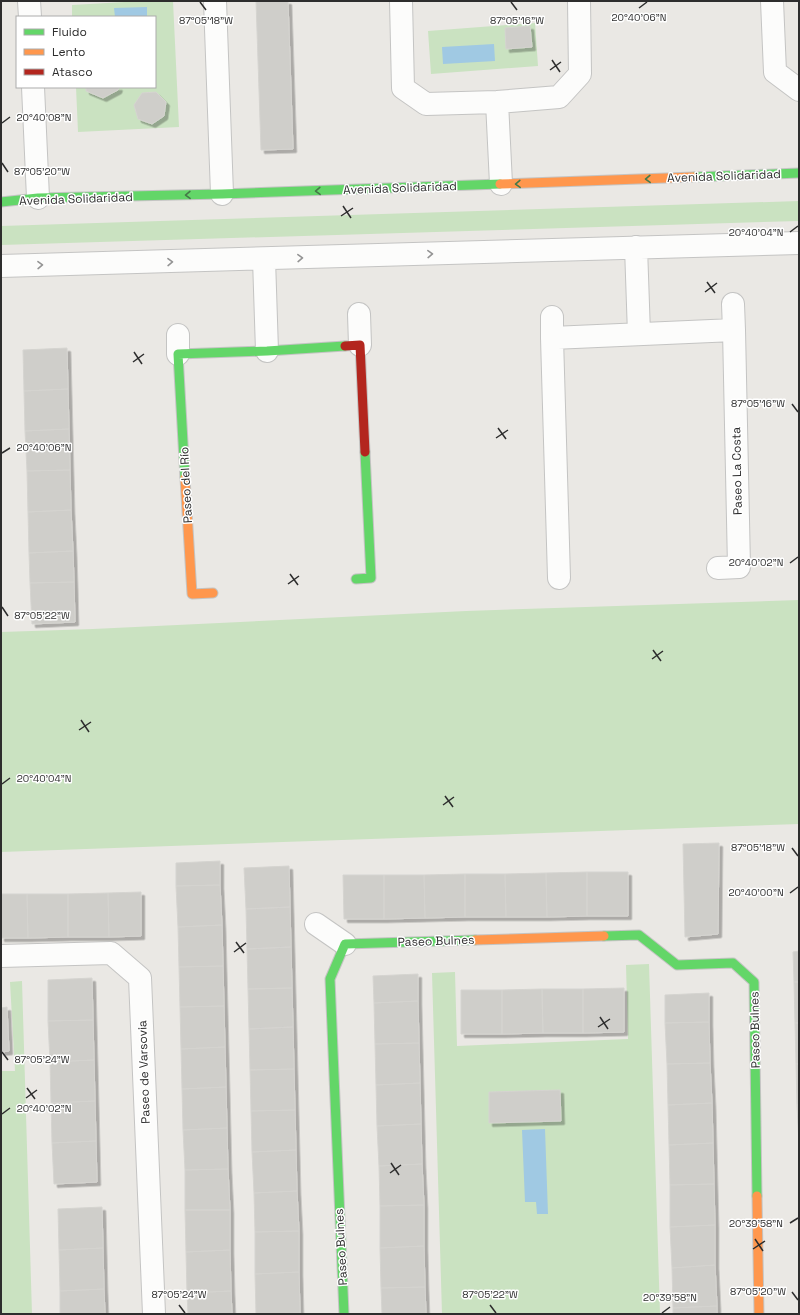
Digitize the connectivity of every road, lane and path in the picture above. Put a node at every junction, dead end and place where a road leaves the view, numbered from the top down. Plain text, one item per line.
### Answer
1 (29, 1) edge
2 (215, 1) edge
3 (401, 1) edge
4 (579, 1) edge
5 (772, 1) edge
6 (30, 16) edge
7 (33, 88) edge
8 (799, 90) edge
9 (497, 102) junction
10 (799, 173) edge
11 (501, 184) junction
12 (222, 194) junction
13 (38, 198) junction
14 (1, 202) edge
15 (799, 243) edge
16 (636, 247) junction
17 (264, 260) junction
18 (1, 266) edge
19 (733, 304) dead end
20 (359, 314) dead end
21 (734, 330) junction
22 (639, 334) junction
23 (360, 345) junction
24 (267, 351) junction
25 (718, 568) dead end
26 (559, 578) dead end
27 (356, 579) dead end
28 (212, 593) dead end
29 (316, 924) dead end
30 (345, 944) junction
31 (1, 956) edge
32 (154, 1314) edge
33 (344, 1314) edge
34 (759, 1314) edge

1 - 6 street
2 - 12 street
3 - 9 street
4 - 9 street
5 - 8 street
7 - 13 street
9 - 11 street
10 -> 11 street, Avenida Solidaridad
11 -> 12 street, Avenida Solidaridad
12 -> 13 street, Avenida Solidaridad
13 - 14 street, Avenida Solidaridad
15 - 16 street
17 -> 16 street
16 - 22 street
18 -> 17 street
17 - 24 street
19 - 21 street, Paseo La Costa
20 - 23 street
21 - 22 street
21 - 25 street, Paseo La Costa
22 - 26 street
23 - 24 street, Paseo del Río
23 - 27 street
24 - 28 street, Paseo del Río
29 - 30 street
30 - 33 street, Paseo Bulnes
30 - 34 street, Paseo Bulnes
31 - 32 street, Paseo de Varsovia

